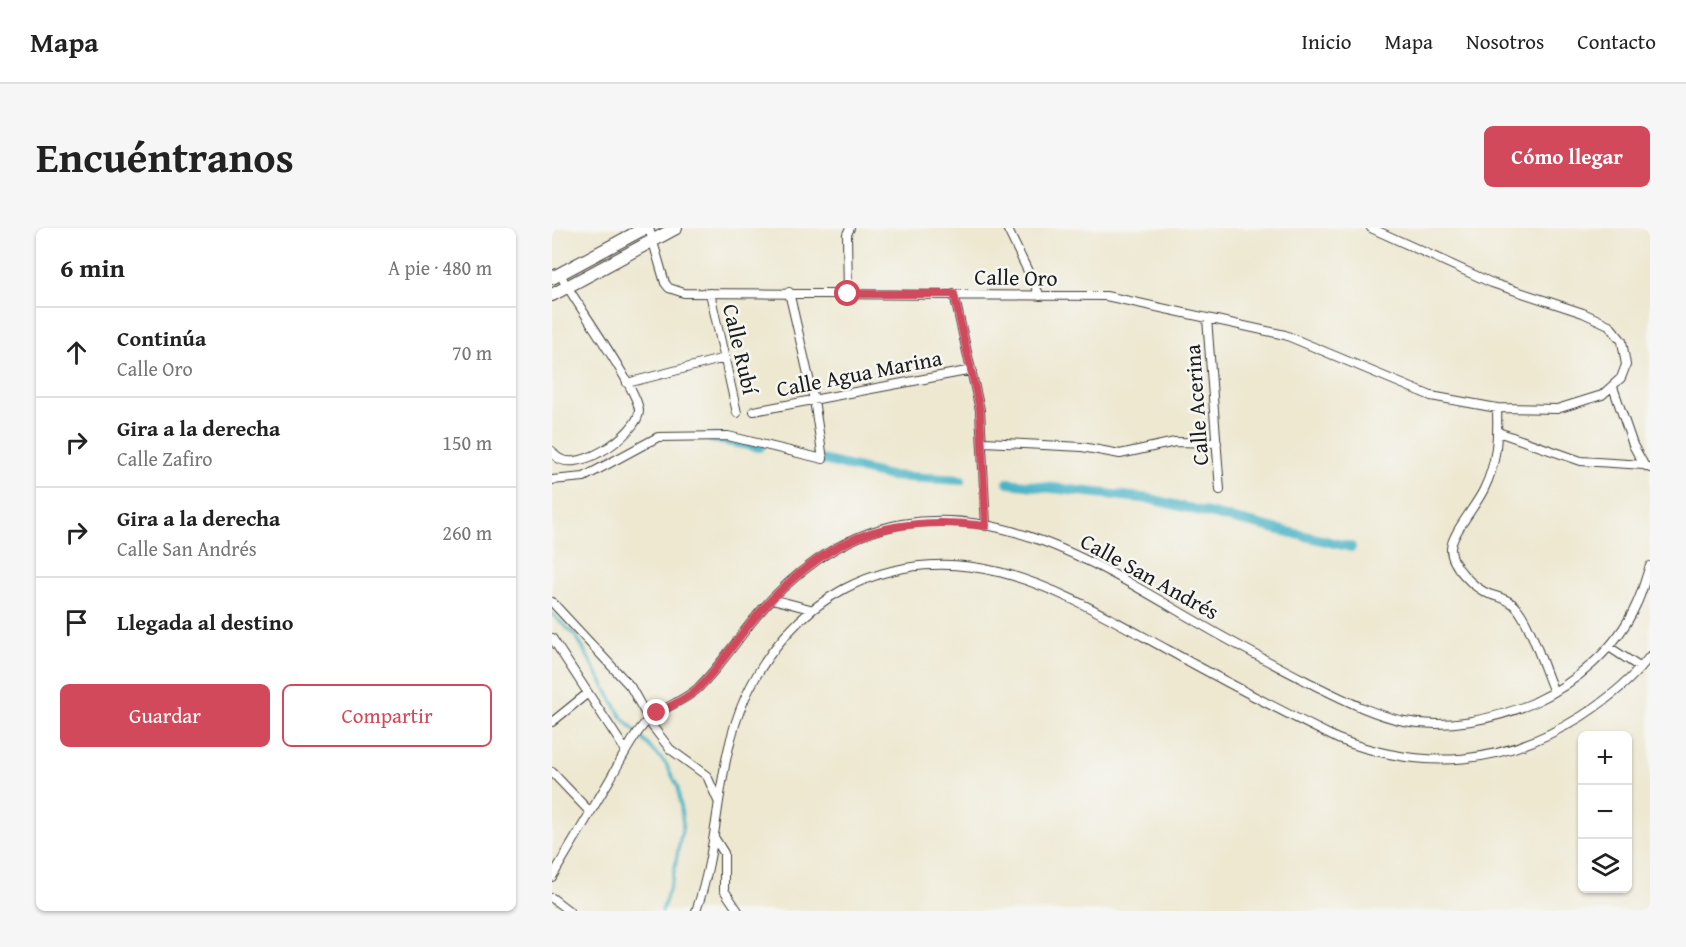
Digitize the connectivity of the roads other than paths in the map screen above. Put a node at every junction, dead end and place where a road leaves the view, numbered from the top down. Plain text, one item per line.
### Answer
1 (647, 228) edge
2 (676, 228) edge
3 (1007, 228) edge
4 (1371, 228) edge
5 (850, 229) edge
6 (652, 241) junction
7 (609, 247) junction
8 (617, 260) junction
9 (556, 276) edge
10 (567, 287) junction
11 (789, 292) junction
12 (710, 293) junction
13 (848, 294) junction
14 (954, 294) junction
15 (552, 295) edge
16 (1040, 296) junction
17 (1207, 318) junction
18 (725, 358) junction
19 (972, 370) junction
20 (627, 383) junction
21 (1613, 387) junction
22 (814, 400) junction
23 (1497, 408) junction
24 (754, 411) dead end
25 (737, 413) dead end
26 (1498, 432) junction
27 (984, 442) junction
28 (1217, 443) junction
29 (552, 451) edge
30 (1647, 466) edge
31 (552, 480) edge
32 (1220, 489) dead end
33 (986, 526) junction
34 (1650, 566) edge
35 (772, 599) junction
36 (552, 602) edge
37 (810, 609) junction
38 (552, 638) edge
39 (1609, 647) junction
40 (1650, 656) edge
41 (1641, 668) junction
42 (1554, 692) junction
43 (588, 693) junction
44 (649, 719) junction
45 (552, 722) edge
46 (626, 751) junction
47 (552, 772) edge
48 (718, 805) junction
49 (590, 812) junction
50 (714, 837) junction
51 (552, 877) edge
52 (552, 898) edge
53 (569, 911) edge
54 (696, 911) edge
55 (738, 911) edge

1 - 6 street
1 - 7 main road
2 - 6 main road
3 - 16 street
4 - 21 street
5 - 13 street
6 - 8 main road
6 - 12 street, Calle Oro
7 - 8 main road
7 - 9 main road
8 - 10 main road
9 - 10 street
10 - 15 main road
10 - 20 street
11 - 12 street, Calle Oro
11 - 13 street, Calle Oro
11 - 22 street
12 - 18 street, Calle Rubí
13 - 14 street, Calle Oro
14 - 16 street, Calle Oro
14 - 19 street
16 - 17 street, Calle Oro
17 - 23 street, Calle Oro
17 - 28 street, Calle Acerina
18 - 20 street
18 - 25 street, Calle Rubí
19 - 22 street, Calle Agua Marina
19 - 27 street
20 - 29 street
21 - 23 street, Calle Oro
21 - 30 street
22 - 24 street, Calle Agua Marina
22 - 31 street
23 - 26 street
26 - 30 street
26 - 42 street
27 - 28 street
27 - 33 street
28 - 32 street, Calle Acerina
33 - 35 street, Calle San Andrés
33 - 42 street, Calle San Andrés
34 - 39 street, Calle San Andrés
35 - 37 street
35 - 44 street, Calle San Andrés
36 - 44 street
37 - 41 street
37 - 48 street
38 - 43 street
39 - 41 street
39 - 42 street, Calle San Andrés
40 - 41 street
43 - 45 street
43 - 46 street
44 - 46 street, Calle San Andrés
44 - 48 street
46 - 49 street, Calle San Andrés
47 - 49 street
48 - 50 street
49 - 51 street, Calle San Andrés
50 - 54 street
50 - 55 street
52 - 53 street

